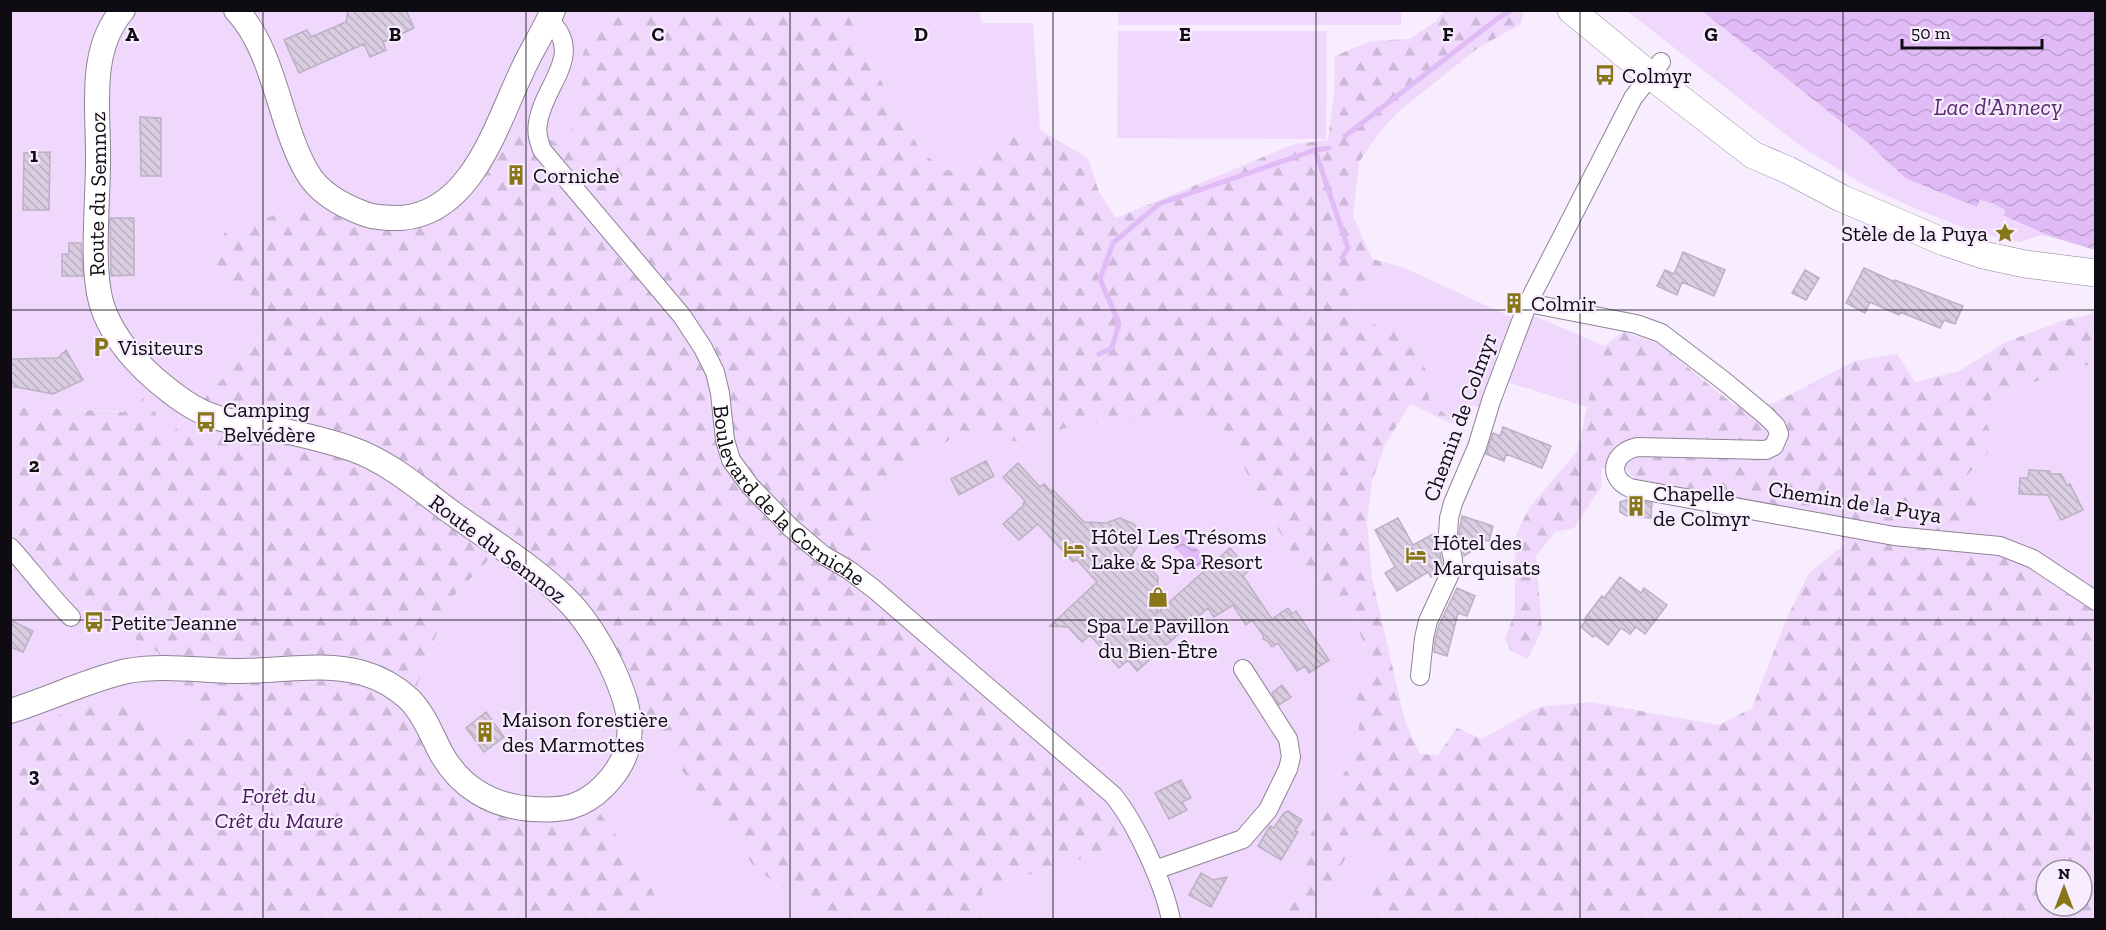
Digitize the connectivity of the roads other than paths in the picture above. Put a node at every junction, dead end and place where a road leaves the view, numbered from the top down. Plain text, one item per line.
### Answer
1 (123, 10) edge
2 (236, 10) edge
3 (1571, 10) edge
4 (1596, 10) edge
5 (551, 15) edge
6 (1656, 69) junction
7 (2096, 273) edge
8 (1528, 303) junction
9 (10, 547) edge
10 (2096, 602) edge
11 (71, 617) dead end
12 (1243, 669) dead end
13 (1420, 676) dead end
14 (10, 711) edge
15 (1155, 870) junction
16 (1171, 920) edge

1 - 14 main road, Route du Semnoz
2 - 5 main road
3 - 6 main road
4 - 6 main road
5 - 15 street, Boulevard de la Corniche
6 - 7 main road
6 - 8 street, Chemin de Colmyr
8 - 10 street, Chemin de la Puya
8 - 13 street, Chemin de Colmyr
9 - 11 street
12 - 15 street
15 - 16 street, Boulevard de la Corniche

